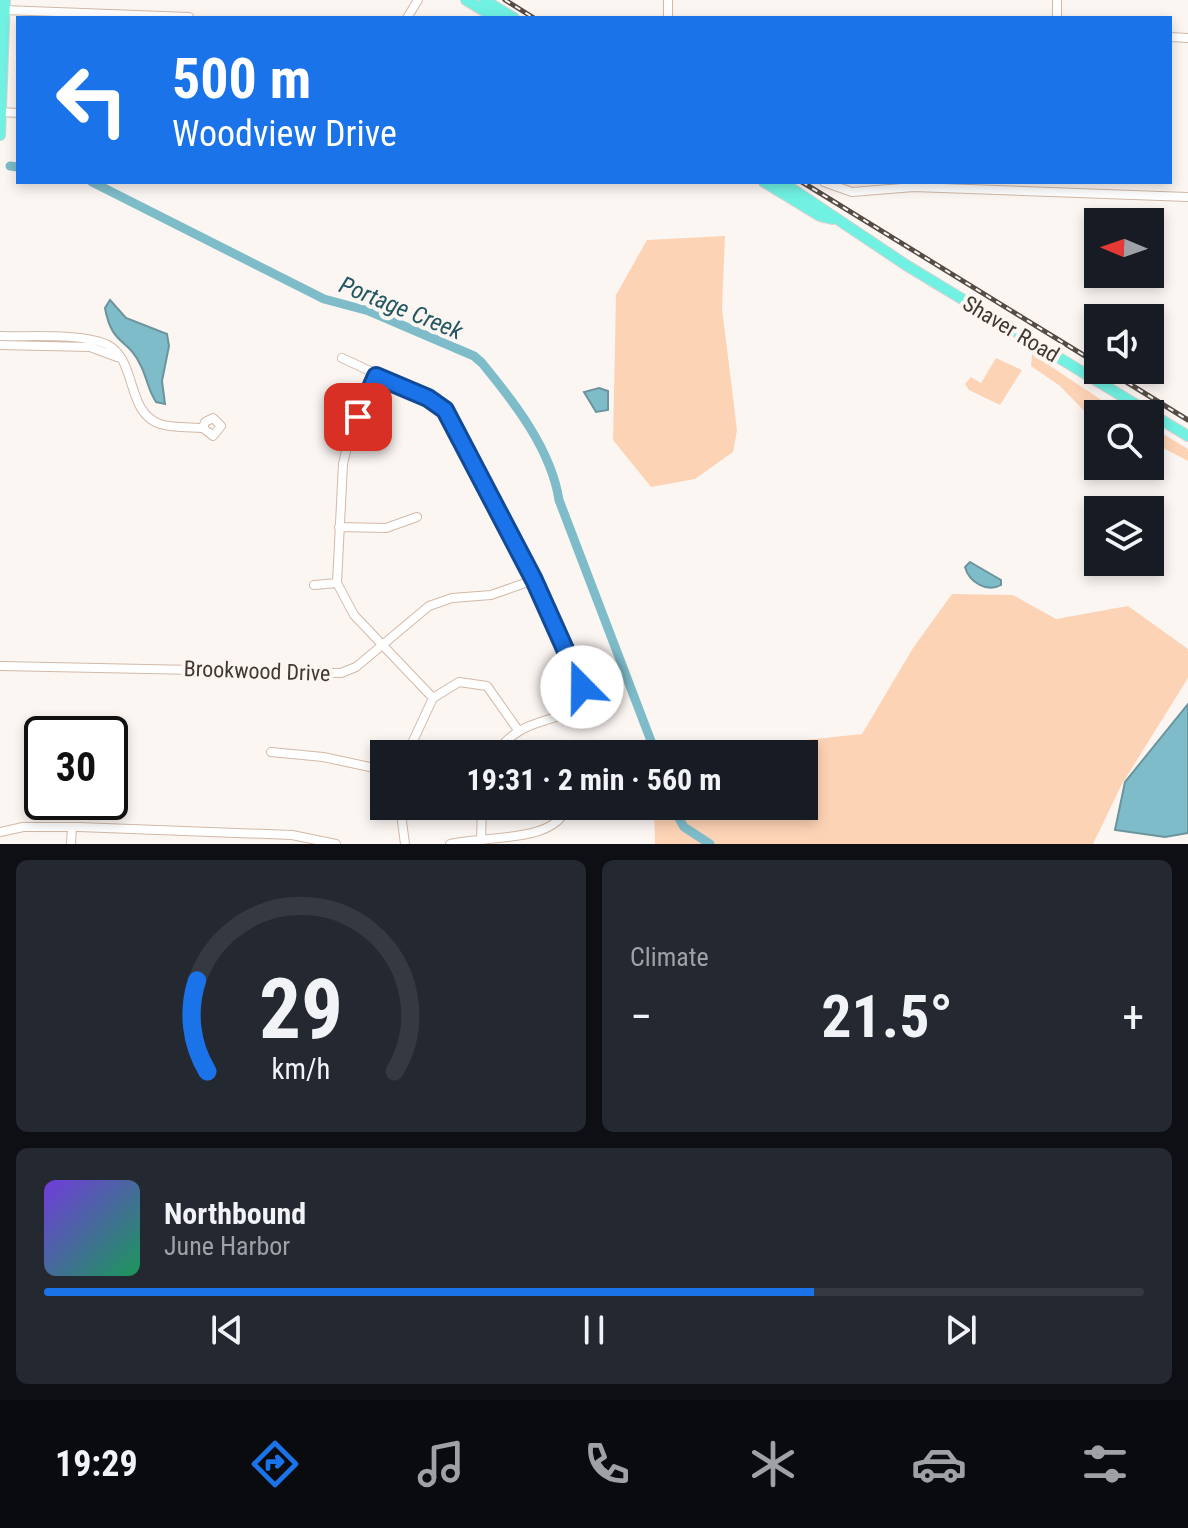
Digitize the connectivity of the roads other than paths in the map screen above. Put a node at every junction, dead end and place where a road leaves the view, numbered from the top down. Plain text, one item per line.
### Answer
1 (104, 0) edge
2 (466, 0) edge
3 (484, 0) edge
4 (4, 5) edge
5 (103, 16) edge
6 (493, 16) edge
7 (511, 16) edge
8 (1, 112) edge
9 (0, 135) edge
10 (767, 184) edge
11 (785, 184) edge
12 (828, 184) edge
13 (1188, 197) edge
14 (835, 220) junction
15 (0, 336) edge
16 (46, 342) junction
17 (0, 345) edge
18 (342, 358) dead end
19 (376, 376) junction
20 (203, 428) dead end
21 (1188, 436) edge
22 (417, 517) dead end
23 (339, 527) junction
24 (534, 580) junction
25 (337, 583) junction
26 (314, 585) dead end
27 (382, 647) junction
28 (0, 666) edge
29 (433, 698) junction
30 (518, 730) junction
31 (414, 740) edge
32 (508, 740) edge
33 (271, 752) dead end
34 (370, 767) edge
35 (402, 820) edge
36 (482, 820) edge
37 (559, 820) edge
38 (72, 827) junction
39 (0, 832) edge
40 (481, 841) junction
41 (71, 844) edge
42 (336, 844) edge
43 (405, 844) edge
44 (450, 844) edge

1 - 5 street
2 - 6 main road
3 - 7 main road
4 - 5 street
4 - 8 main road
8 - 9 main road
10 - 14 main road, Shaver Road
11 - 14 main road, Shaver Road
12 - 13 street
14 - 21 main road, Shaver Road
15 - 16 street
16 - 17 street
16 - 20 street
18 - 19 street
19 - 23 street
19 - 24 street
22 - 23 street
23 - 25 street
24 - 27 street, Brookwood Drive
24 - 30 street
25 - 26 street
25 - 27 street
27 - 28 street, Brookwood Drive
27 - 29 street
29 - 30 street
29 - 31 street
30 - 32 street
33 - 34 street
35 - 43 street
36 - 40 street
37 - 40 street
38 - 39 street
38 - 41 street
38 - 42 street
40 - 44 street

